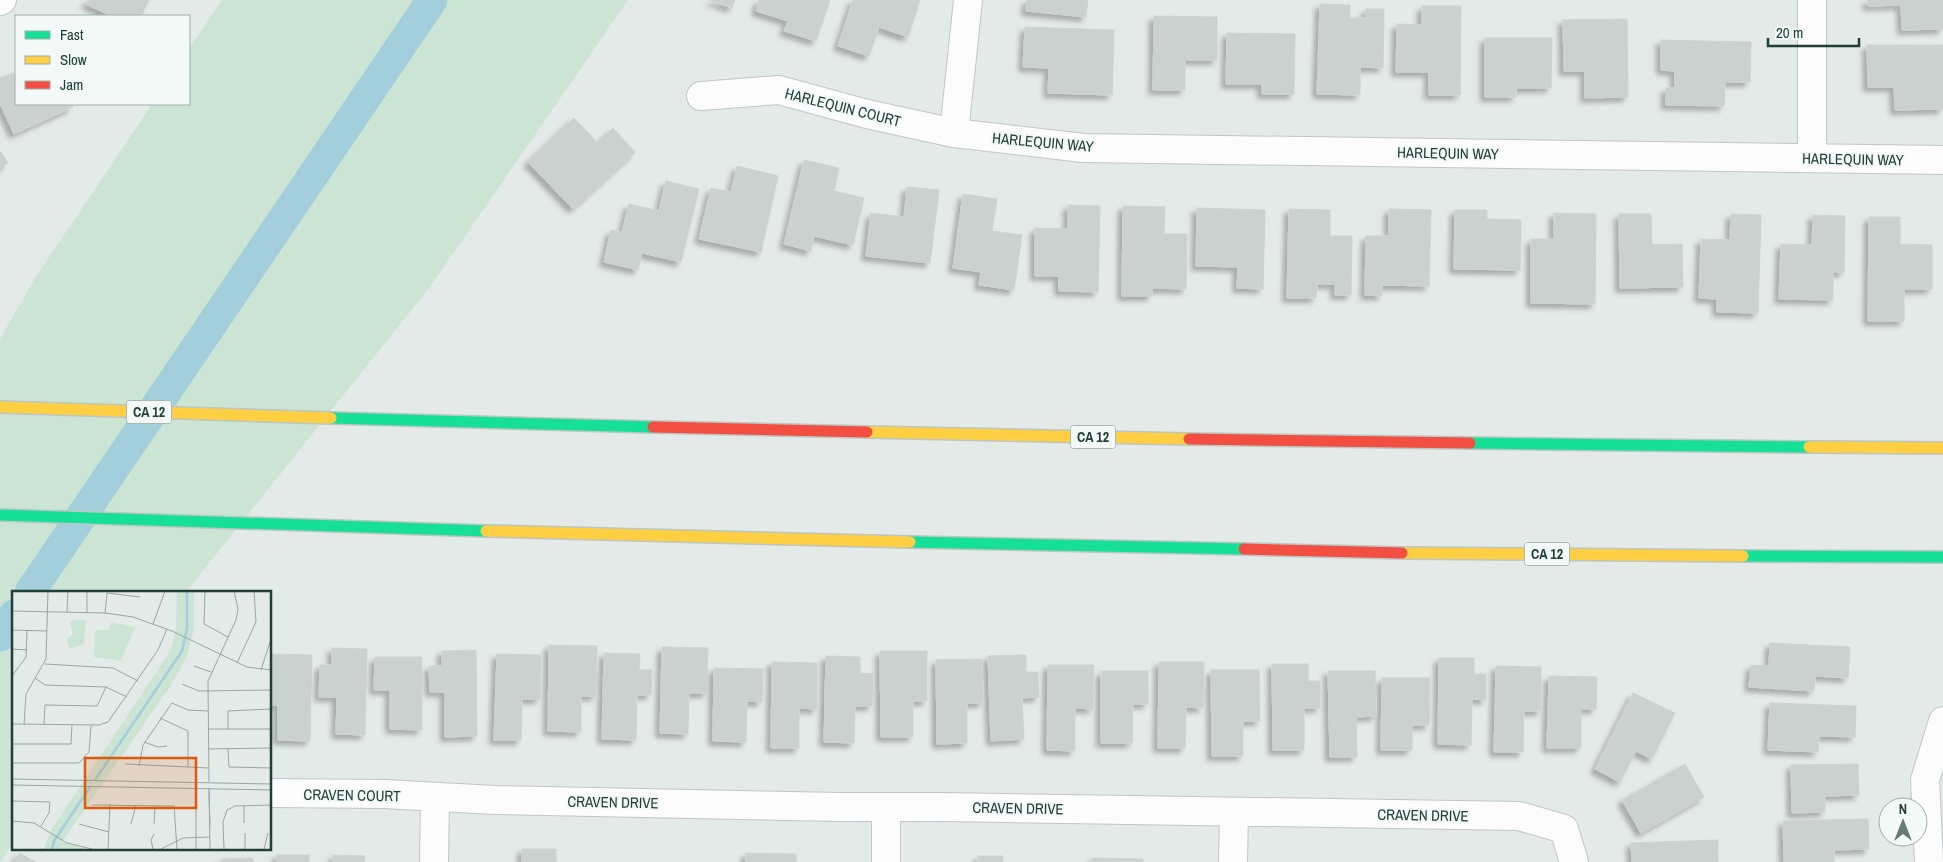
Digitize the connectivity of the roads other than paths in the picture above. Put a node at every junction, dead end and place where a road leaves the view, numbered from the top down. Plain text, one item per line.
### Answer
1 (968, 0) edge
2 (1812, 0) edge
3 (701, 96) dead end
4 (954, 133) junction
5 (1812, 158) junction
6 (1943, 160) edge
7 (0, 406) edge
8 (1943, 448) edge
9 (0, 515) edge
10 (1943, 557) edge
11 (1943, 721) edge
12 (271, 793) edge
13 (435, 797) junction
14 (886, 807) junction
15 (1234, 812) junction
16 (434, 862) edge
17 (886, 862) edge
18 (1234, 862) edge
19 (1574, 862) edge
20 (1929, 862) edge

1 - 4 street
2 - 5 street
3 - 4 street, HARLEQUIN COURT
4 - 5 street, HARLEQUIN WAY
5 - 6 street, HARLEQUIN WAY
7 - 8 highway, CA 12
9 - 10 highway, CA 12
11 - 20 street
12 - 13 street, CRAVEN COURT
13 - 14 street, CRAVEN DRIVE
13 - 16 street
14 - 15 street, CRAVEN DRIVE
14 - 17 street
15 - 18 street
15 - 19 street, CRAVEN DRIVE

